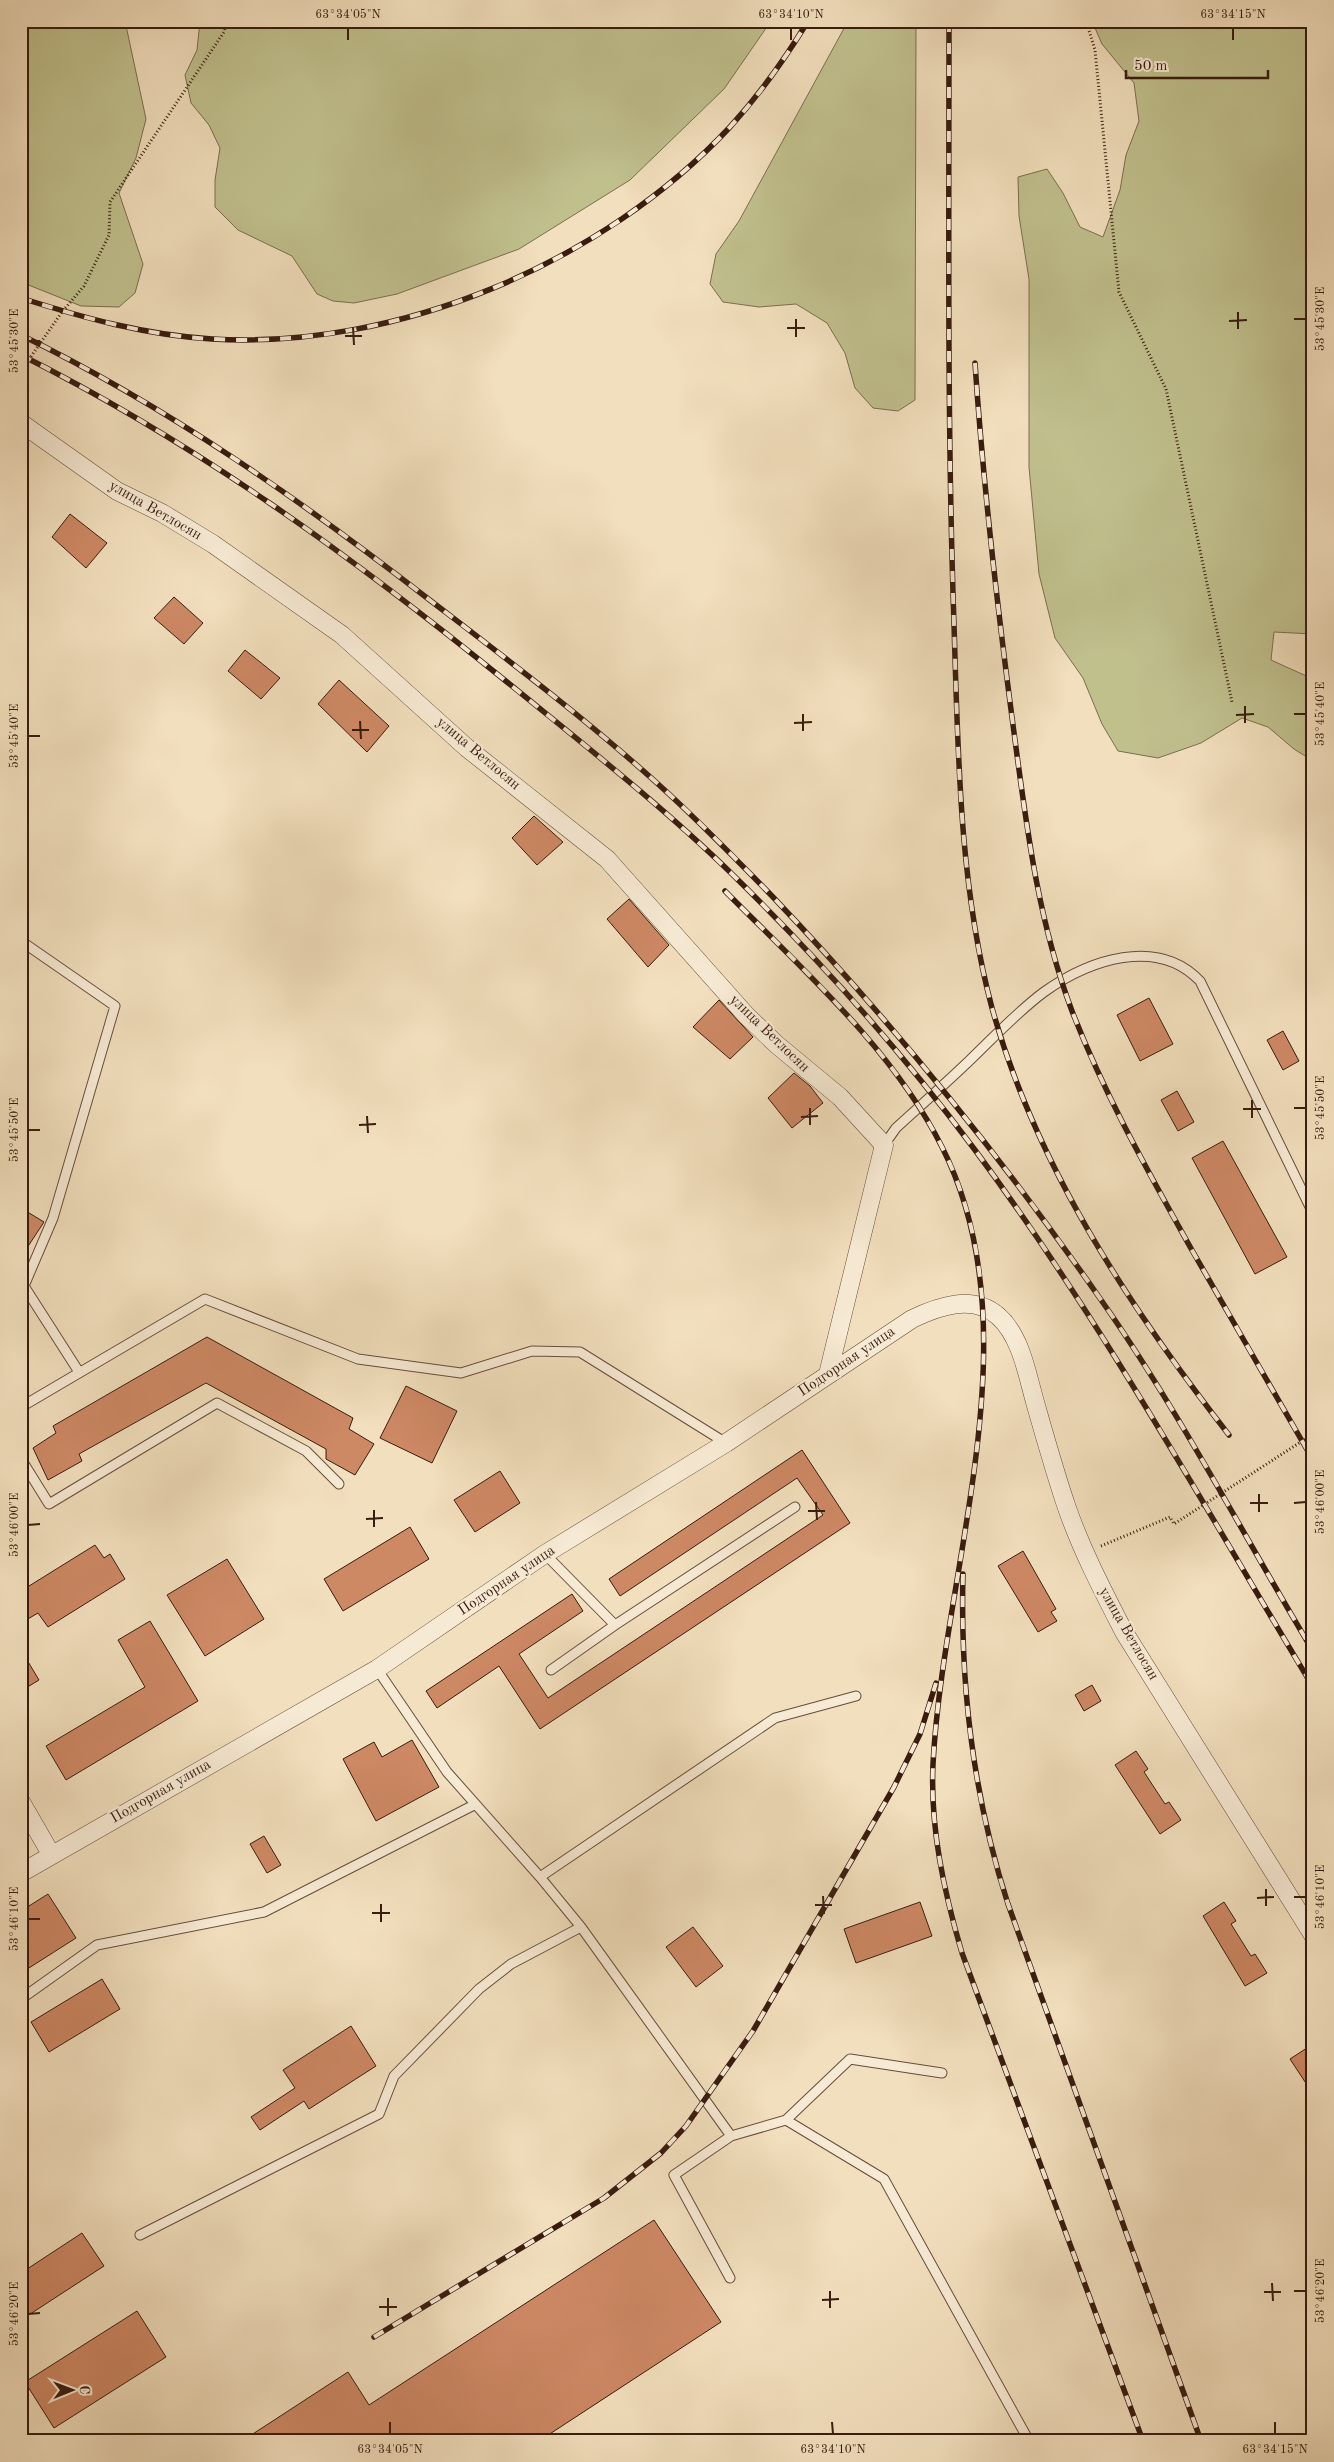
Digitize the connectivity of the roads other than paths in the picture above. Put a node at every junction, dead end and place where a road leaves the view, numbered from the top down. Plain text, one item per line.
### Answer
1 (21, 423) edge
2 (21, 941) edge
3 (884, 1145) junction
4 (1313, 1213) edge
5 (22, 1286) edge
6 (992, 1311) joint
7 (79, 1372) junction
8 (828, 1374) junction
9 (21, 1407) edge
10 (726, 1443) junction
11 (21, 1459) edge
12 (339, 1484) dead end
13 (795, 1507) dead end
14 (545, 1554) junction
15 (614, 1624) junction
16 (377, 1669) junction
17 (551, 1670) dead end
18 (856, 1696) dead end
19 (21, 1802) edge
20 (474, 1805) junction
21 (50, 1854) junction
22 (21, 1873) edge
23 (540, 1877) junction
24 (581, 1927) junction
25 (1313, 1935) edge
26 (21, 1999) edge
27 (942, 2073) dead end
28 (786, 2120) junction
29 (732, 2136) junction
30 (140, 2234) dead end
31 (730, 2278) dead end
32 (1029, 2441) edge

1 - 3 street, улица Ветлосян
2 - 5 lane
3 - 4 lane
3 - 8 street
5 - 7 lane
6 - 8 street, Подгорная улица
6 - 25 street, улица Ветлосян
7 - 9 lane
7 - 10 lane
8 - 10 street, Подгорная улица
10 - 14 street, Подгорная улица
11 - 12 lane
13 - 15 lane
14 - 15 lane
14 - 16 street, Подгорная улица
15 - 17 lane
16 - 20 lane
16 - 21 street, Подгорная улица
18 - 23 lane
19 - 21 street
20 - 23 lane
20 - 26 lane
21 - 22 street, Подгорная улица
23 - 24 lane
24 - 29 lane
24 - 30 lane
27 - 28 lane
28 - 29 lane
28 - 32 lane
29 - 31 lane

